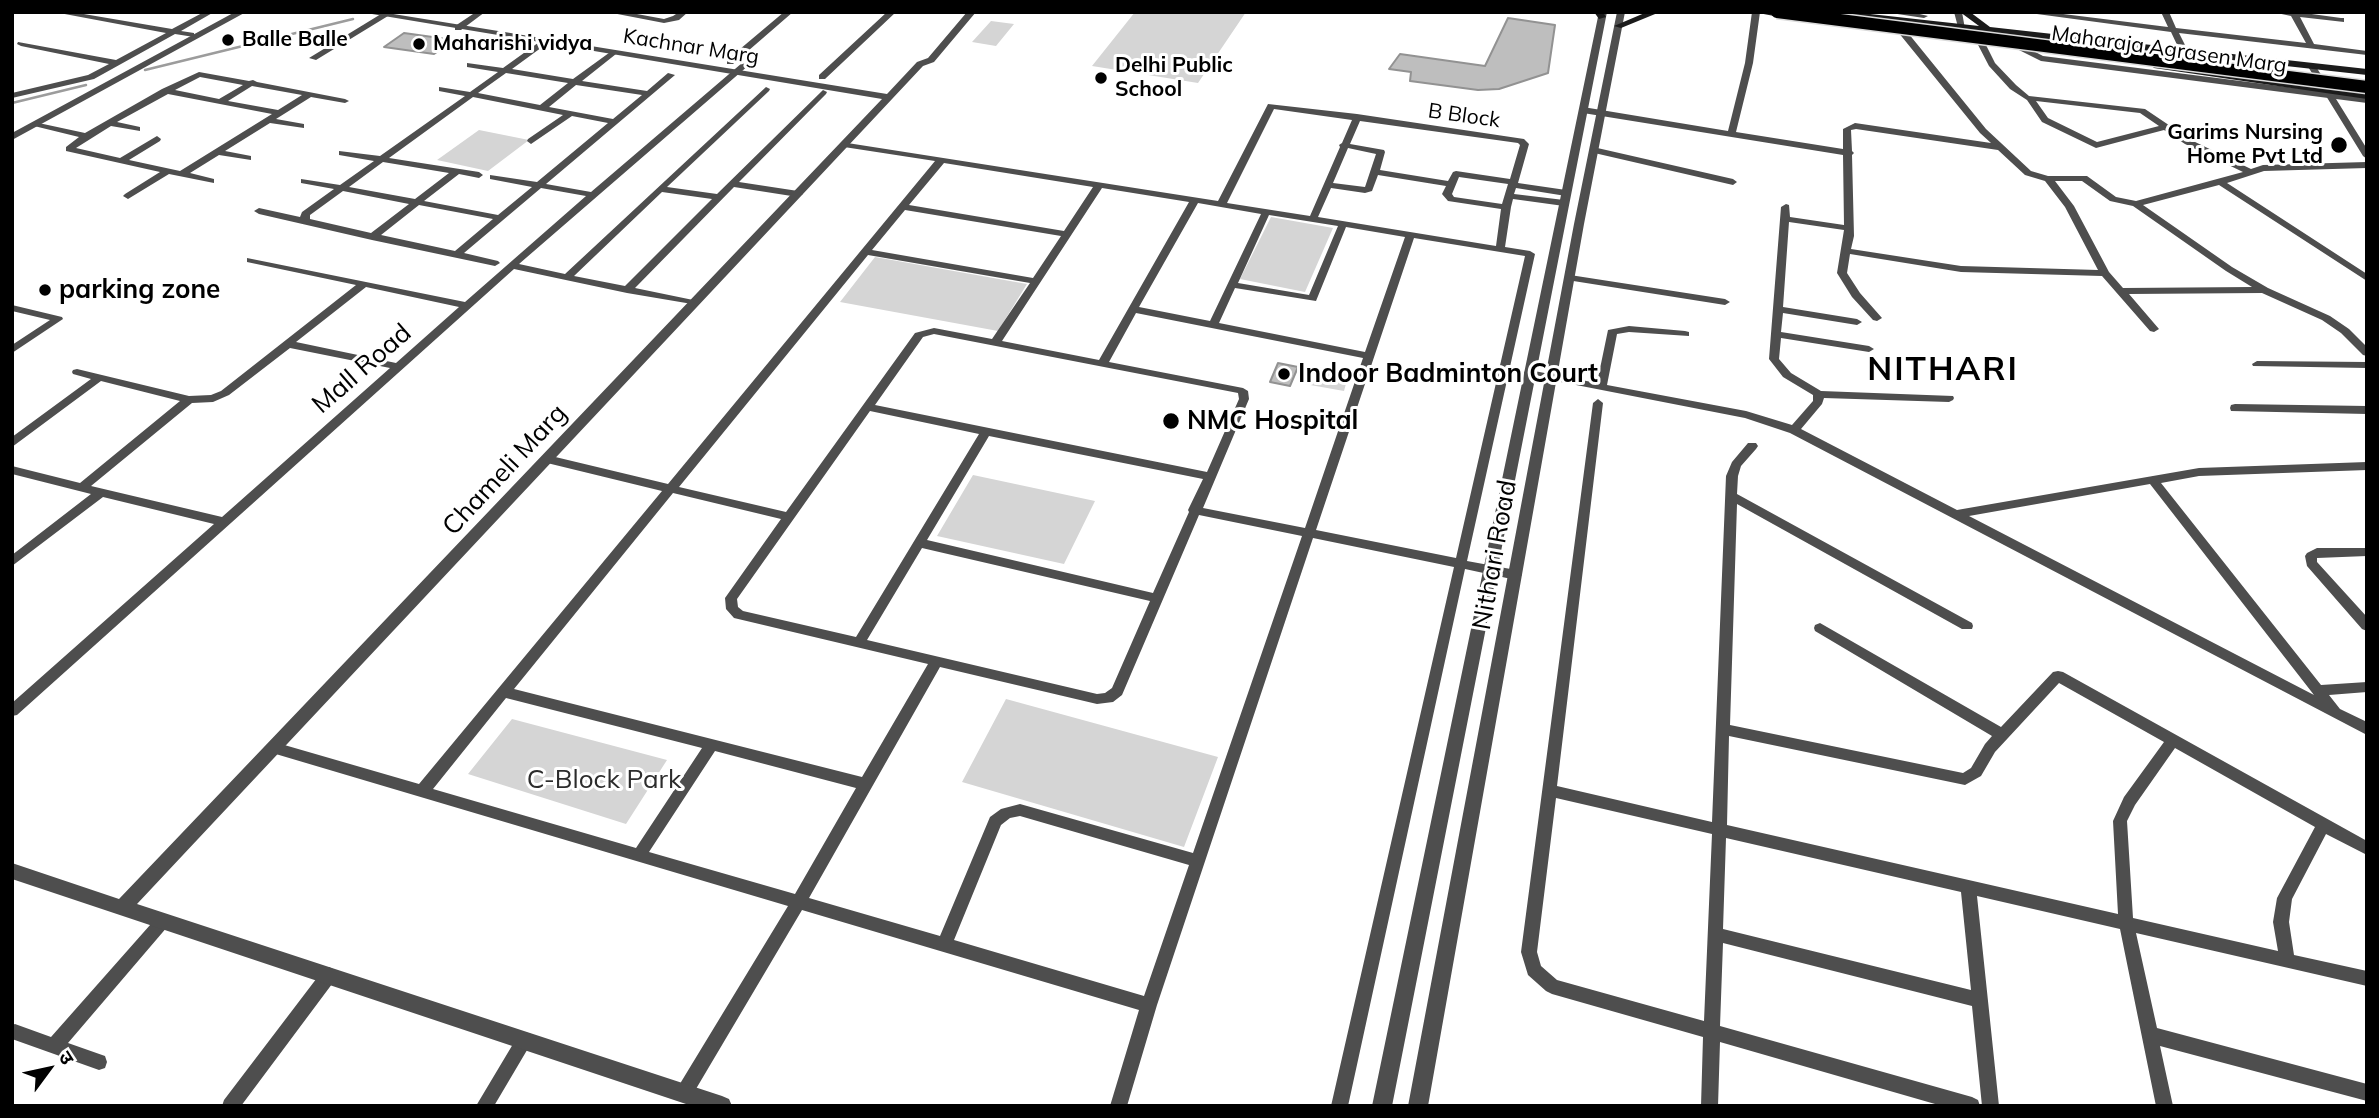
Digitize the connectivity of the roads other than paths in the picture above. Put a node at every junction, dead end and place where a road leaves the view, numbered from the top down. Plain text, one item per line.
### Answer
1 (58, 12) edge
2 (210, 12) edge
3 (232, 12) edge
4 (242, 12) edge
5 (363, 12) edge
6 (410, 12) edge
7 (481, 12) edge
8 (611, 12) edge
9 (684, 12) edge
10 (789, 12) edge
11 (892, 12) edge
12 (962, 12) edge
13 (971, 12) edge
14 (1656, 12) edge
15 (1757, 12) edge
16 (1777, 12) edge
17 (1812, 12) edge
18 (1827, 12) edge
19 (1949, 12) edge
20 (1961, 12) edge
21 (2028, 12) edge
22 (2165, 12) edge
23 (2276, 12) edge
24 (2293, 13) edge
25 (1601, 14) edge
26 (1928, 14) edge
27 (384, 16) junction
28 (1888, 16) edge
29 (1619, 19) edge
30 (2341, 20) dead end
31 (468, 21) junction
32 (1957, 26) junction
33 (458, 27) junction
34 (1901, 30) junction
35 (2174, 30) junction
36 (176, 32) junction
37 (2004, 32) junction
38 (191, 35) junction
39 (545, 41) junction
40 (1980, 41) junction
41 (21, 44) dead end
42 (2018, 46) joint
43 (2312, 47) junction
44 (2183, 49) junction
45 (613, 52) junction
46 (2367, 53) edge
47 (313, 58) dead end
48 (2144, 59) junction
49 (730, 62) junction
50 (119, 63) junction
51 (920, 64) junction
52 (470, 65) dead end
53 (745, 65) junction
54 (2311, 65) junction
55 (507, 70) junction
56 (735, 72) junction
57 (671, 75) dead end
58 (822, 77) junction
59 (2367, 77) edge
60 (576, 81) junction
61 (253, 82) junction
62 (12, 86) edge
63 (2367, 87) edge
64 (442, 89) dead end
65 (766, 89) dead end
66 (34, 91) junction
67 (165, 91) junction
68 (822, 92) dead end
69 (893, 92) junction
70 (2329, 93) junction
71 (310, 94) junction
72 (472, 94) junction
73 (648, 94) junction
74 (12, 96) edge
75 (2367, 96) edge
76 (2029, 98) junction
77 (345, 100) dead end
78 (220, 102) junction
79 (542, 108) junction
80 (1583, 110) junction
81 (279, 113) junction
82 (1601, 113) junction
83 (570, 114) junction
84 (1357, 117) junction
85 (269, 120) junction
86 (615, 122) junction
87 (109, 123) junction
88 (34, 125) junction
89 (301, 126) dead end
90 (2165, 127) junction
91 (137, 129) dead end
92 (12, 131) edge
93 (1731, 134) junction
94 (12, 136) edge
95 (86, 136) junction
96 (157, 139) dead end
97 (531, 141) dead end
98 (844, 144) junction
99 (1343, 145) junction
100 (2363, 145) edge
101 (1998, 147) junction
102 (1594, 150) junction
103 (217, 152) junction
104 (342, 153) dead end
105 (1850, 153) junction
106 (2367, 156) edge
107 (248, 158) dead end
108 (382, 159) junction
109 (941, 160) junction
110 (120, 162) junction
111 (2367, 165) edge
112 (2248, 171) junction
113 (166, 172) junction
114 (456, 172) junction
115 (1374, 172) junction
116 (181, 175) junction
117 (479, 175) dead end
118 (493, 177) dead end
119 (2048, 179) junction
120 (211, 181) dead end
121 (304, 181) dead end
122 (1733, 182) dead end
123 (2220, 182) junction
124 (1513, 183) junction
125 (733, 184) junction
126 (1450, 184) junction
127 (1099, 185) junction
128 (1326, 185) junction
129 (539, 186) junction
130 (342, 188) junction
131 (661, 189) junction
132 (797, 194) junction
133 (594, 195) junction
134 (128, 196) dead end
135 (1509, 196) junction
136 (719, 197) junction
137 (1565, 198) junction
138 (1195, 201) junction
139 (417, 202) junction
140 (2136, 204) junction
141 (1221, 205) junction
142 (902, 207) junction
143 (1506, 207) junction
144 (259, 211) dead end
145 (1266, 212) junction
146 (1785, 213) joint
147 (501, 218) junction
148 (1313, 219) junction
149 (305, 220) junction
150 (1561, 221) junction
151 (1343, 224) junction
152 (1578, 224) junction
153 (1849, 228) junction
154 (1067, 234) junction
155 (1410, 235) junction
156 (372, 237) junction
157 (1500, 249) junction
158 (1847, 251) junction
159 (865, 252) junction
160 (457, 254) junction
161 (250, 260) dead end
162 (495, 263) dead end
163 (513, 266) junction
164 (2105, 273) junction
165 (567, 277) junction
166 (1570, 278) junction
167 (2367, 278) edge
168 (1036, 281) junction
169 (364, 284) junction
170 (1232, 285) junction
171 (627, 289) junction
172 (2264, 290) junction
173 (2119, 291) junction
174 (1725, 302) dead end
175 (694, 303) junction
176 (467, 306) junction
177 (12, 308) edge
178 (1133, 309) junction
179 (1778, 309) junction
180 (1877, 318) dead end
181 (1857, 322) dead end
182 (1213, 325) junction
183 (2154, 329) dead end
184 (1685, 334) dead end
185 (1776, 334) junction
186 (995, 343) junction
187 (288, 344) junction
188 (1869, 349) dead end
189 (12, 350) edge
190 (2367, 353) edge
191 (1369, 356) junction
192 (1102, 364) junction
193 (2257, 364) dead end
194 (2367, 365) edge
195 (399, 367) junction
196 (77, 372) dead end
197 (1529, 373) junction
198 (1553, 377) junction
199 (99, 378) junction
200 (1601, 387) junction
201 (1819, 394) junction
202 (1949, 398) dead end
203 (189, 400) junction
204 (1598, 403) dead end
205 (866, 407) junction
206 (2235, 408) dead end
207 (2367, 410) edge
208 (1794, 430) junction
209 (986, 432) junction
210 (12, 443) edge
211 (1752, 446) dead end
212 (547, 459) junction
213 (2367, 466) edge
214 (12, 470) edge
215 (1208, 476) junction
216 (2152, 479) junction
217 (82, 487) junction
218 (670, 488) junction
219 (100, 494) junction
220 (1731, 496) junction
221 (1194, 510) junction
222 (1956, 514) junction
223 (788, 517) junction
224 (223, 522) junction
225 (1309, 533) junction
226 (919, 543) junction
227 (2367, 552) edge
228 (12, 562) edge
229 (1458, 564) junction
230 (1490, 570) junction
231 (1517, 575) junction
232 (1156, 598) junction
233 (1967, 626) dead end
234 (2367, 626) edge
235 (1819, 628) dead end
236 (859, 643) junction
237 (937, 660) junction
238 (2367, 687) edge
239 (2319, 690) junction
240 (503, 692) junction
241 (12, 711) edge
242 (2338, 715) junction
243 (1723, 729) junction
244 (2367, 729) edge
245 (2002, 735) junction
246 (2172, 741) junction
247 (712, 744) junction
248 (274, 748) junction
249 (866, 784) junction
250 (423, 790) junction
251 (1548, 790) junction
252 (2323, 826) junction
253 (1720, 830) junction
254 (2367, 849) edge
255 (639, 855) junction
256 (1198, 861) junction
257 (12, 871) edge
258 (1968, 886) junction
259 (799, 901) junction
260 (123, 907) junction
261 (163, 921) junction
262 (2126, 923) junction
263 (1716, 934) junction
264 (944, 945) junction
265 (2287, 959) junction
266 (329, 975) junction
267 (2367, 979) edge
268 (1980, 1000) junction
269 (1149, 1005) junction
270 (1711, 1031) junction
271 (15, 1032) dead end
272 (2151, 1035) junction
273 (525, 1040) junction
274 (54, 1046) junction
275 (99, 1062) dead end
276 (684, 1093) junction
277 (2367, 1093) edge
278 (230, 1106) edge
279 (484, 1106) edge
280 (722, 1106) edge
281 (1118, 1106) edge
282 (1339, 1106) edge
283 (1382, 1106) edge
284 (1419, 1106) edge
285 (1709, 1106) edge
286 (1972, 1106) edge
287 (1991, 1106) edge
288 (2165, 1106) edge

1 - 36 street
2 - 36 street
3 - 38 street
4 - 88 street
5 - 27 street, Kachnar Marg
6 - 31 street, Kachnar Marg
7 - 31 street
8 - 9 street
10 - 49 street
11 - 58 street
12 - 51 street, Chameli Marg
13 - 51 street, Chameli Marg
14 - 29 main road
15 - 34 main road, Maharaja Agrasen Marg
15 - 93 street
16 - 48 main road, bridge
17 - 59 main road, bridge
18 - 28 main road, Maharaja Agrasen Marg
19 - 32 street
20 - 32 street
20 - 37 main road
21 - 35 street
22 - 35 street
23 - 24 street
24 - 30 street
24 - 43 street
25 - 80 street, Nithari Road
26 - 28 main road
27 - 33 street, Kachnar Marg
27 - 47 street
28 - 32 main road, Maharaja Agrasen Marg
29 - 82 street, Nithari Road
31 - 33 street
31 - 49 street, Kachnar Marg
32 - 37 main road, Maharaja Agrasen Marg
33 - 39 street, Kachnar Marg
34 - 40 main road, Maharaja Agrasen Marg
34 - 101 street
35 - 43 street
35 - 44 street
36 - 38 street
36 - 50 street
37 - 44 main road, Maharaja Agrasen Marg
38 - 92 street
39 - 45 street, Kachnar Marg
39 - 55 street
40 - 42 main road, Maharaja Agrasen Marg
40 - 76 street
41 - 50 street
42 - 70 street
43 - 46 street
44 - 54 main road, Maharaja Agrasen Marg
45 - 56 street, Kachnar Marg
45 - 60 street
48 - 63 main road, bridge
48 - 75 main road, bridge
49 - 53 street, Kachnar Marg
50 - 66 street
51 - 69 street, Chameli Marg
52 - 55 street
53 - 56 street, Mall Road
53 - 58 street, Kachnar Marg
54 - 59 main road, Maharaja Agrasen Marg
54 - 70 street
55 - 60 street
55 - 72 street
56 - 69 street, Kachnar Marg
56 - 133 street, Mall Road
57 - 73 street
58 - 69 street, Kachnar Marg
60 - 73 street
60 - 79 street
61 - 67 street
61 - 71 street
61 - 78 street
62 - 66 street
64 - 72 street
65 - 131 street
66 - 74 street
67 - 78 street
67 - 87 street
68 - 125 street
69 - 98 street, Chameli Marg
70 - 75 street
70 - 100 street
71 - 77 street
71 - 81 street
72 - 79 street
72 - 108 street
73 - 86 street
76 - 90 street
76 - 90 street
78 - 81 street
79 - 83 street
80 - 82 street
80 - 137 street, Nithari Road
81 - 85 street
82 - 93 street
82 - 102 street, Nithari Road
83 - 86 street
83 - 97 street
84 - 99 street
84 - 124 street, B Block
84 - 141 street, B Block
85 - 89 street
85 - 103 street
86 - 129 street
87 - 91 street
87 - 95 street
88 - 94 street
88 - 95 street
90 - 112 street
93 - 105 street
95 - 110 street
96 - 110 street
98 - 109 street
98 - 132 street, Chameli Marg
99 - 115 street
99 - 128 street
100 - 106 street
101 - 105 street
101 - 119 street
102 - 122 street
102 - 152 street, Nithari Road
103 - 107 street
103 - 116 street
104 - 108 street
105 - 153 street
108 - 114 street
108 - 130 street
109 - 127 street
109 - 142 street
110 - 113 street
111 - 112 street
112 - 123 street
113 - 116 street
113 - 134 street
114 - 117 street
114 - 139 street
115 - 126 street
115 - 128 street
116 - 120 street
118 - 129 street
119 - 140 street
119 - 164 street
121 - 130 street
123 - 140 street
123 - 167 street
124 - 126 street
124 - 135 street, B Block
124 - 137 street
125 - 132 street
125 - 136 street
126 - 143 street
127 - 138 street
127 - 154 street
128 - 148 street
129 - 133 street
129 - 147 street
130 - 139 street
130 - 149 street
131 - 136 street
131 - 165 street
132 - 175 street, Chameli Marg
133 - 163 street, Mall Road
135 - 137 street
135 - 143 street, B Block
136 - 171 street
137 - 150 street, Nithari Road
138 - 141 street
138 - 178 street
139 - 147 street
139 - 156 street
140 - 172 street
141 - 145 street
142 - 154 street
142 - 159 street
143 - 157 street, B Block
144 - 149 street
145 - 148 street
145 - 170 street
146 - 153 street
146 - 179 street
147 - 160 street
148 - 151 street
149 - 156 street
150 - 152 street
150 - 197 street, Nithari Road
151 - 155 street
151 - 170 street
152 - 166 street, Nithari Road
153 - 158 street
154 - 168 street
155 - 157 street
155 - 191 street
156 - 160 street
157 - 229 street
158 - 164 street
158 - 180 street
159 - 168 street
159 - 218 street
160 - 162 street
161 - 169 street
163 - 165 street
163 - 176 street, Mall Road
164 - 173 street
165 - 171 street
166 - 174 street
166 - 198 street, Nithari Road
168 - 186 street
169 - 176 street
169 - 187 street
170 - 182 street
171 - 175 street
172 - 173 street
172 - 190 street
173 - 183 street
175 - 212 street, Chameli Marg
176 - 195 street, Mall Road
177 - 189 street
178 - 182 street
178 - 192 street
179 - 181 street
179 - 185 street
182 - 191 street
184 - 200 street
185 - 188 street
185 - 201 street
186 - 192 street
186 - 205 street
187 - 195 street
187 - 203 street
191 - 225 street
192 - 215 street
193 - 194 street
195 - 224 street, Mall Road
196 - 199 street
197 - 198 street
197 - 230 street, Nithari Road
198 - 200 street
198 - 231 street, Nithari Road
199 - 203 street
199 - 210 street
200 - 208 street
201 - 202 street
201 - 208 street
203 - 217 street
204 - 251 street
205 - 209 street
205 - 223 street
206 - 207 street
208 - 222 street
209 - 215 street
209 - 226 street
211 - 220 street
212 - 218 street
212 - 248 street, Chameli Marg
213 - 216 street
214 - 217 street
215 - 221 street
216 - 222 street
216 - 239 street
217 - 219 street
218 - 223 street
218 - 240 street
219 - 224 street
219 - 228 street
220 - 233 street
220 - 243 street
221 - 225 street
221 - 232 street
222 - 242 street
223 - 236 street
224 - 241 street, Mall Road
225 - 229 street
225 - 256 street
226 - 232 street
226 - 236 street
227 - 234 street
229 - 230 street
229 - 282 street
230 - 231 street
230 - 283 street, Nithari Road
231 - 284 street, Nithari Road
232 - 237 street
235 - 245 street
236 - 237 street
237 - 249 street
238 - 239 street
239 - 242 street
240 - 247 street
240 - 250 street
242 - 244 street
243 - 245 street
243 - 253 street
245 - 246 street
246 - 252 street
246 - 262 street
247 - 249 street
247 - 255 street
248 - 250 street
248 - 260 street, Chameli Marg
249 - 259 street
250 - 255 street
251 - 253 street
251 - 270 street
252 - 254 street
252 - 265 street
253 - 258 street
253 - 263 street
255 - 259 street
256 - 264 street
256 - 269 street
257 - 260 street
258 - 262 street
258 - 268 street
259 - 264 street
259 - 276 street
260 - 261 street
261 - 266 street
261 - 274 street
262 - 265 street
262 - 272 street
263 - 268 street
263 - 270 street
264 - 269 street
265 - 267 street
266 - 273 street
266 - 278 street
268 - 287 street
269 - 281 street
270 - 285 street
270 - 286 street
271 - 274 street
272 - 277 street
272 - 288 street
273 - 276 street
273 - 279 street
274 - 275 street
276 - 280 street

